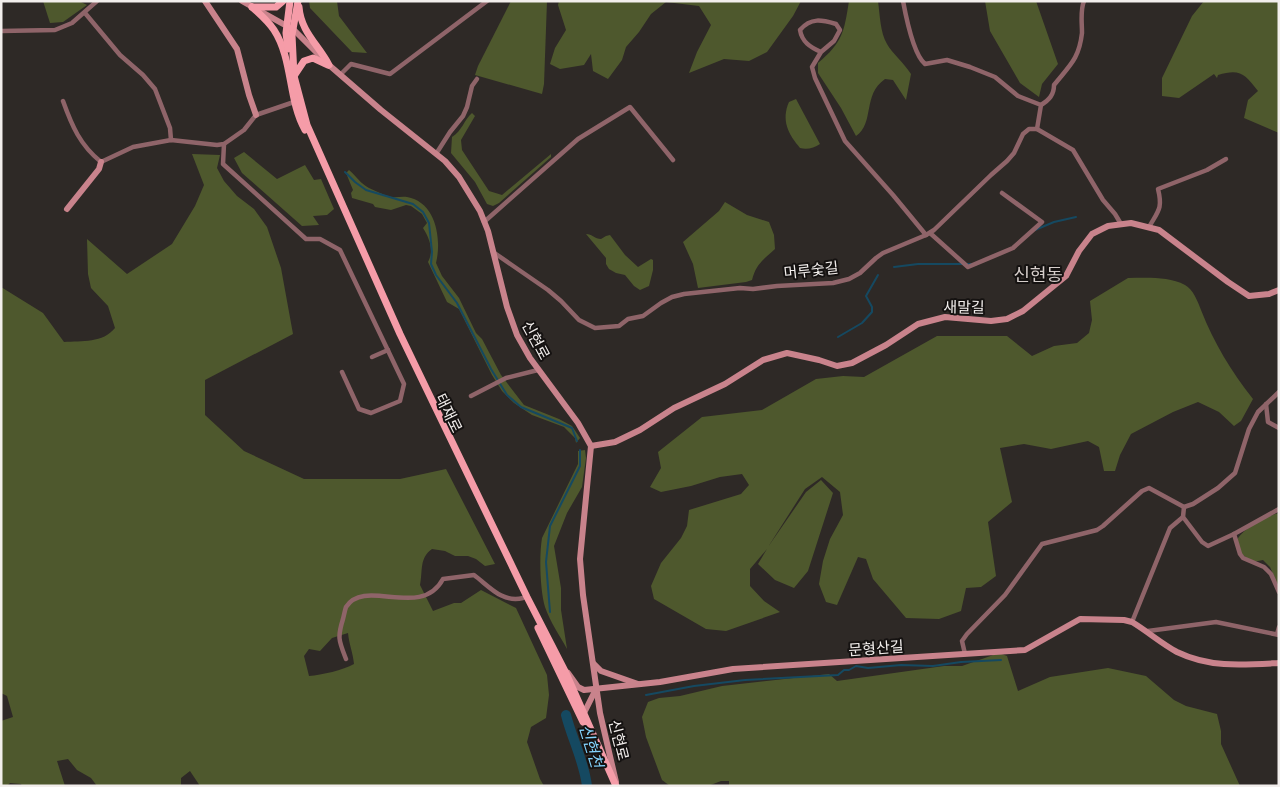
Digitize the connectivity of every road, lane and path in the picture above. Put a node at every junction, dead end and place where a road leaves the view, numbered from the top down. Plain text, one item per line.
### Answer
1 (97, 1) edge
2 (242, 1) edge
3 (283, 1) edge
4 (290, 1) edge
5 (298, 1) edge
6 (487, 1) edge
7 (904, 1) edge
8 (1084, 1) edge
9 (207, 2) edge
10 (252, 8) junction
11 (85, 13) junction
12 (290, 27) junction
13 (1, 32) edge
14 (821, 52) junction
15 (329, 65) junction
16 (340, 75) junction
17 (292, 79) junction
18 (477, 79) dead end
19 (63, 101) dead end
20 (294, 102) junction
21 (1041, 105) junction
22 (256, 115) junction
23 (1037, 129) junction
24 (308, 136) junction
25 (172, 140) junction
26 (224, 144) junction
27 (436, 154) junction
28 (673, 160) dead end
29 (1226, 160) dead end
30 (101, 162) junction
31 (1002, 193) dead end
32 (67, 209) dead end
33 (484, 222) junction
34 (1121, 224) junction
35 (1148, 227) junction
36 (928, 234) junction
37 (493, 252) junction
38 (1279, 290) edge
39 (388, 350) junction
40 (372, 357) dead end
41 (538, 370) junction
42 (342, 372) dead end
43 (1279, 392) edge
44 (471, 396) dead end
45 (1266, 404) junction
46 (1279, 428) edge
47 (591, 446) junction
48 (1184, 507) junction
49 (1279, 509) edge
50 (1183, 517) junction
51 (1234, 534) junction
52 (1279, 592) edge
53 (523, 598) junction
54 (1132, 622) junction
55 (1279, 627) edge
56 (1148, 631) junction
57 (1278, 634) edge
58 (965, 654) junction
59 (346, 659) dead end
60 (593, 663) junction
61 (1279, 663) edge
62 (565, 670) junction
63 (642, 685) junction
64 (596, 688) junction
65 (581, 714) junction
66 (615, 786) edge

1 - 11 street
2 - 10 street, 신현로
3 - 10 main road
4 - 12 main road
5 - 12 main road
5 - 15 main road
6 - 16 street
7 - 21 street
8 - 21 street
9 - 22 street
10 - 12 street, 신현로
10 - 17 main road
11 - 13 street
11 - 25 street
12 - 15 street, 신현로
12 - 17 main road, 태재로
14 - 14 street
14 - 36 street
15 - 16 street, 신현로
15 - 17 main road
16 - 27 street, 신현로
17 - 20 main road
17 - 24 main road, 태재로
17 - 62 main road, 태재로
18 - 27 street
19 - 30 street
20 - 22 street
20 - 24 main road
21 - 23 street
22 - 26 street
23 - 34 street
23 - 36 street, 머루숯길
24 - 53 main road, 태재로
25 - 26 street
25 - 30 street
26 - 39 street
27 - 33 street, 신현로
28 - 33 street
29 - 35 street
30 - 32 street
31 - 36 street
33 - 37 street, 신현로
34 - 35 street, 새말길
34 - 47 street, 새말길
35 - 38 street, 새말길
36 - 37 street, 머루숯길
37 - 41 street, 신현로
39 - 40 street
39 - 42 street
41 - 44 street
41 - 47 street, 신현로
43 - 45 street
45 - 46 street
45 - 48 street
47 - 60 street, 신현로
48 - 50 street
48 - 58 street
49 - 51 street
50 - 51 street
50 - 54 street
51 - 52 street
53 - 59 street
53 - 65 main road, 태재로
54 - 56 street, 문형산길
54 - 58 street, 문형산길
55 - 57 street
56 - 57 street
56 - 61 street, 문형산길
58 - 63 street, 문형산길
60 - 63 street
60 - 64 street, 신현로
62 - 64 street, 문형산길
62 - 65 main road, 태재로
63 - 64 street, 문형산길
64 - 65 street
64 - 66 street, 신현로
65 - 66 main road, 태재로

